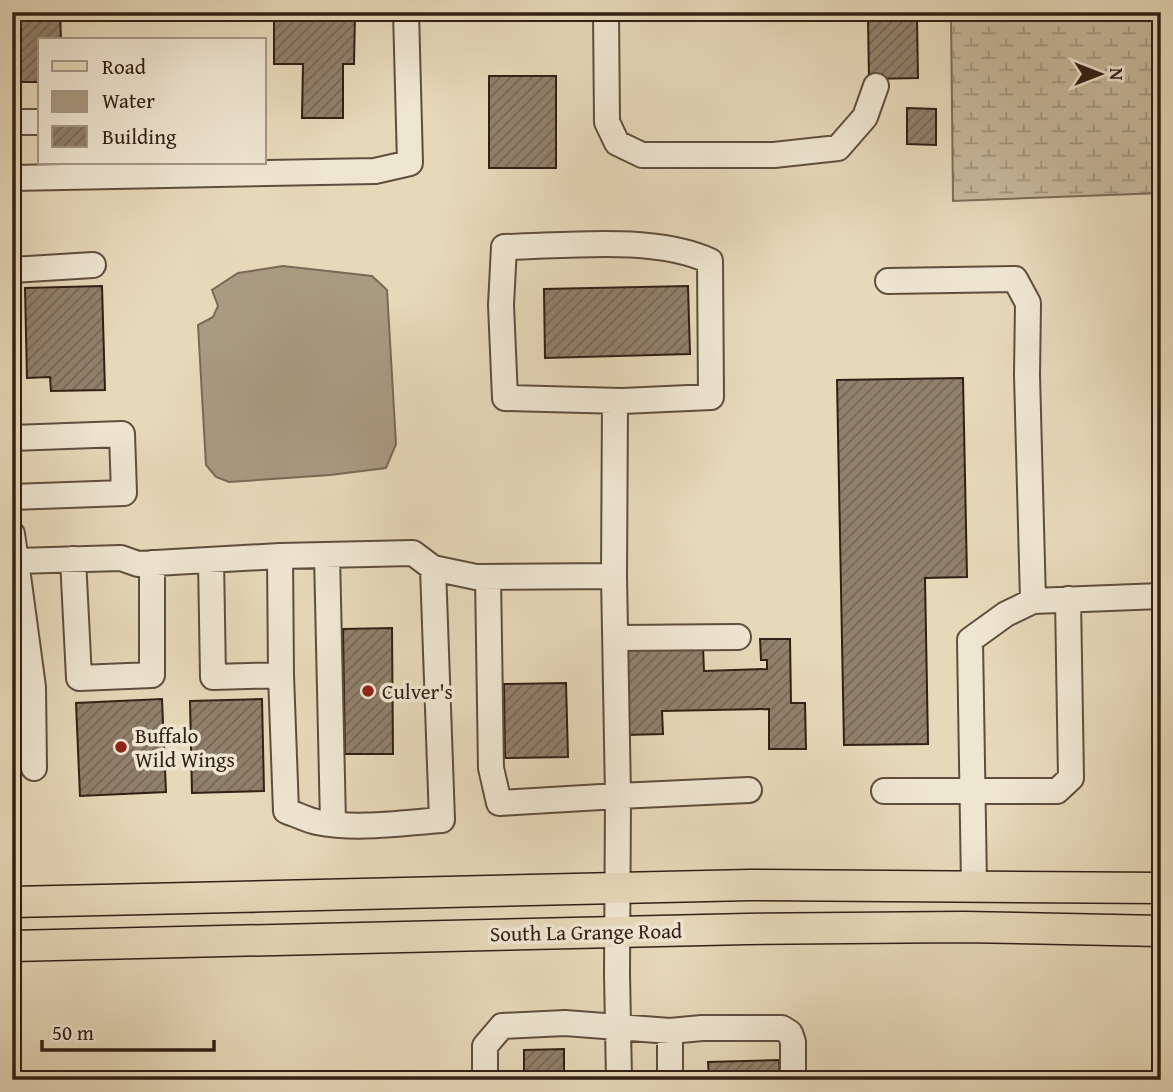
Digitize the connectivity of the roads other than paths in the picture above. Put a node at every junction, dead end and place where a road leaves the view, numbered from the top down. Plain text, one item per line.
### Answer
1 (406, 12) edge
2 (606, 12) edge
3 (876, 86) dead end
4 (12, 122) edge
5 (38, 122) edge
6 (12, 178) edge
7 (93, 265) dead end
8 (12, 270) edge
9 (888, 281) dead end
10 (622, 401) junction
11 (12, 438) edge
12 (12, 497) edge
13 (12, 534) edge
14 (327, 555) junction
15 (280, 556) junction
16 (73, 559) junction
17 (211, 560) junction
18 (14, 561) edge
19 (152, 563) junction
20 (433, 568) junction
21 (614, 576) junction
22 (488, 577) junction
23 (1161, 596) edge
24 (1068, 599) junction
25 (1033, 601) junction
26 (738, 637) dead end
27 (616, 638) junction
28 (281, 675) junction
29 (34, 768) dead end
30 (748, 790) dead end
31 (884, 791) dead end
32 (973, 792) junction
33 (618, 796) junction
34 (333, 823) junction
35 (975, 885) junction
36 (618, 888) junction
37 (1161, 888) edge
38 (12, 902) edge
39 (1161, 931) edge
40 (617, 932) junction
41 (12, 946) edge
42 (618, 1027) junction
43 (670, 1031) junction
44 (485, 1080) edge
45 (619, 1080) edge
46 (670, 1080) edge
47 (793, 1080) edge

1 - 6 street
2 - 3 street
4 - 5 street
7 - 8 street
9 - 25 street
10 - 10 street
10 - 21 street
11 - 12 street
13 - 18 street
14 - 15 street
14 - 20 street
14 - 34 street
15 - 17 street
15 - 28 street
16 - 18 street
16 - 19 street
16 - 19 street
17 - 19 street
17 - 28 street
18 - 29 street
20 - 22 street
20 - 34 street
21 - 22 street
21 - 27 street
22 - 33 street
23 - 24 street
24 - 25 street
24 - 32 street
25 - 32 street
26 - 27 street
27 - 33 street
28 - 34 street
30 - 33 street
31 - 32 street
32 - 35 street
33 - 36 street
35 - 36 main road, South La Grange Road
35 - 37 main road, South La Grange Road
36 - 38 main road, South La Grange Road
36 - 40 street
39 - 40 main road, South La Grange Road
40 - 41 main road, South La Grange Road
40 - 42 street
42 - 43 street
42 - 44 street
42 - 45 street
43 - 46 street
43 - 47 street

